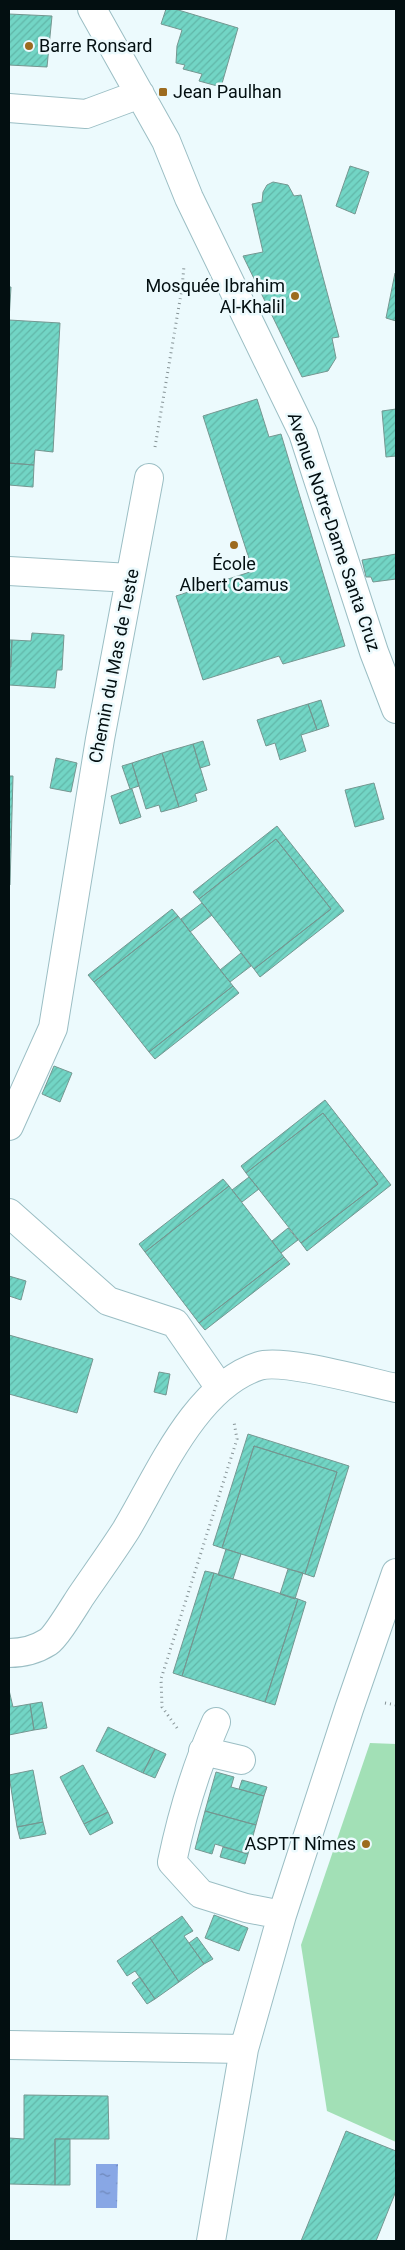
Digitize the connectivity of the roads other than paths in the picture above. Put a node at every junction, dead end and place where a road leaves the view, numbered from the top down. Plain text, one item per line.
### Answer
1 (92, 9) edge
2 (140, 94) junction
3 (9, 108) edge
4 (149, 478) road end
5 (9, 571) edge
6 (130, 578) junction
7 (391, 678) edge
8 (396, 709) edge
9 (9, 1126) edge
10 (9, 1213) edge
11 (220, 1388) junction
12 (396, 1388) edge
13 (396, 1573) edge
14 (9, 1653) edge
15 (216, 1722) dead end
16 (203, 1751) junction
17 (241, 1760) dead end
18 (282, 1915) junction
19 (9, 2045) edge
20 (244, 2049) junction
21 (212, 2241) edge

1 - 2 street, Avenue Notre-Dame Santa Cruz
2 - 3 street
2 - 7 street, Avenue Notre-Dame Santa Cruz
4 - 6 street, Chemin du Mas de Teste
5 - 6 street
6 - 9 street, Chemin du Mas de Teste
7 - 8 street, Avenue Notre-Dame Santa Cruz
10 - 11 street
11 - 12 street
11 - 14 street
13 - 18 street
15 - 16 street
16 - 17 street
16 - 18 street
18 - 20 street
19 - 20 street
20 - 21 street

